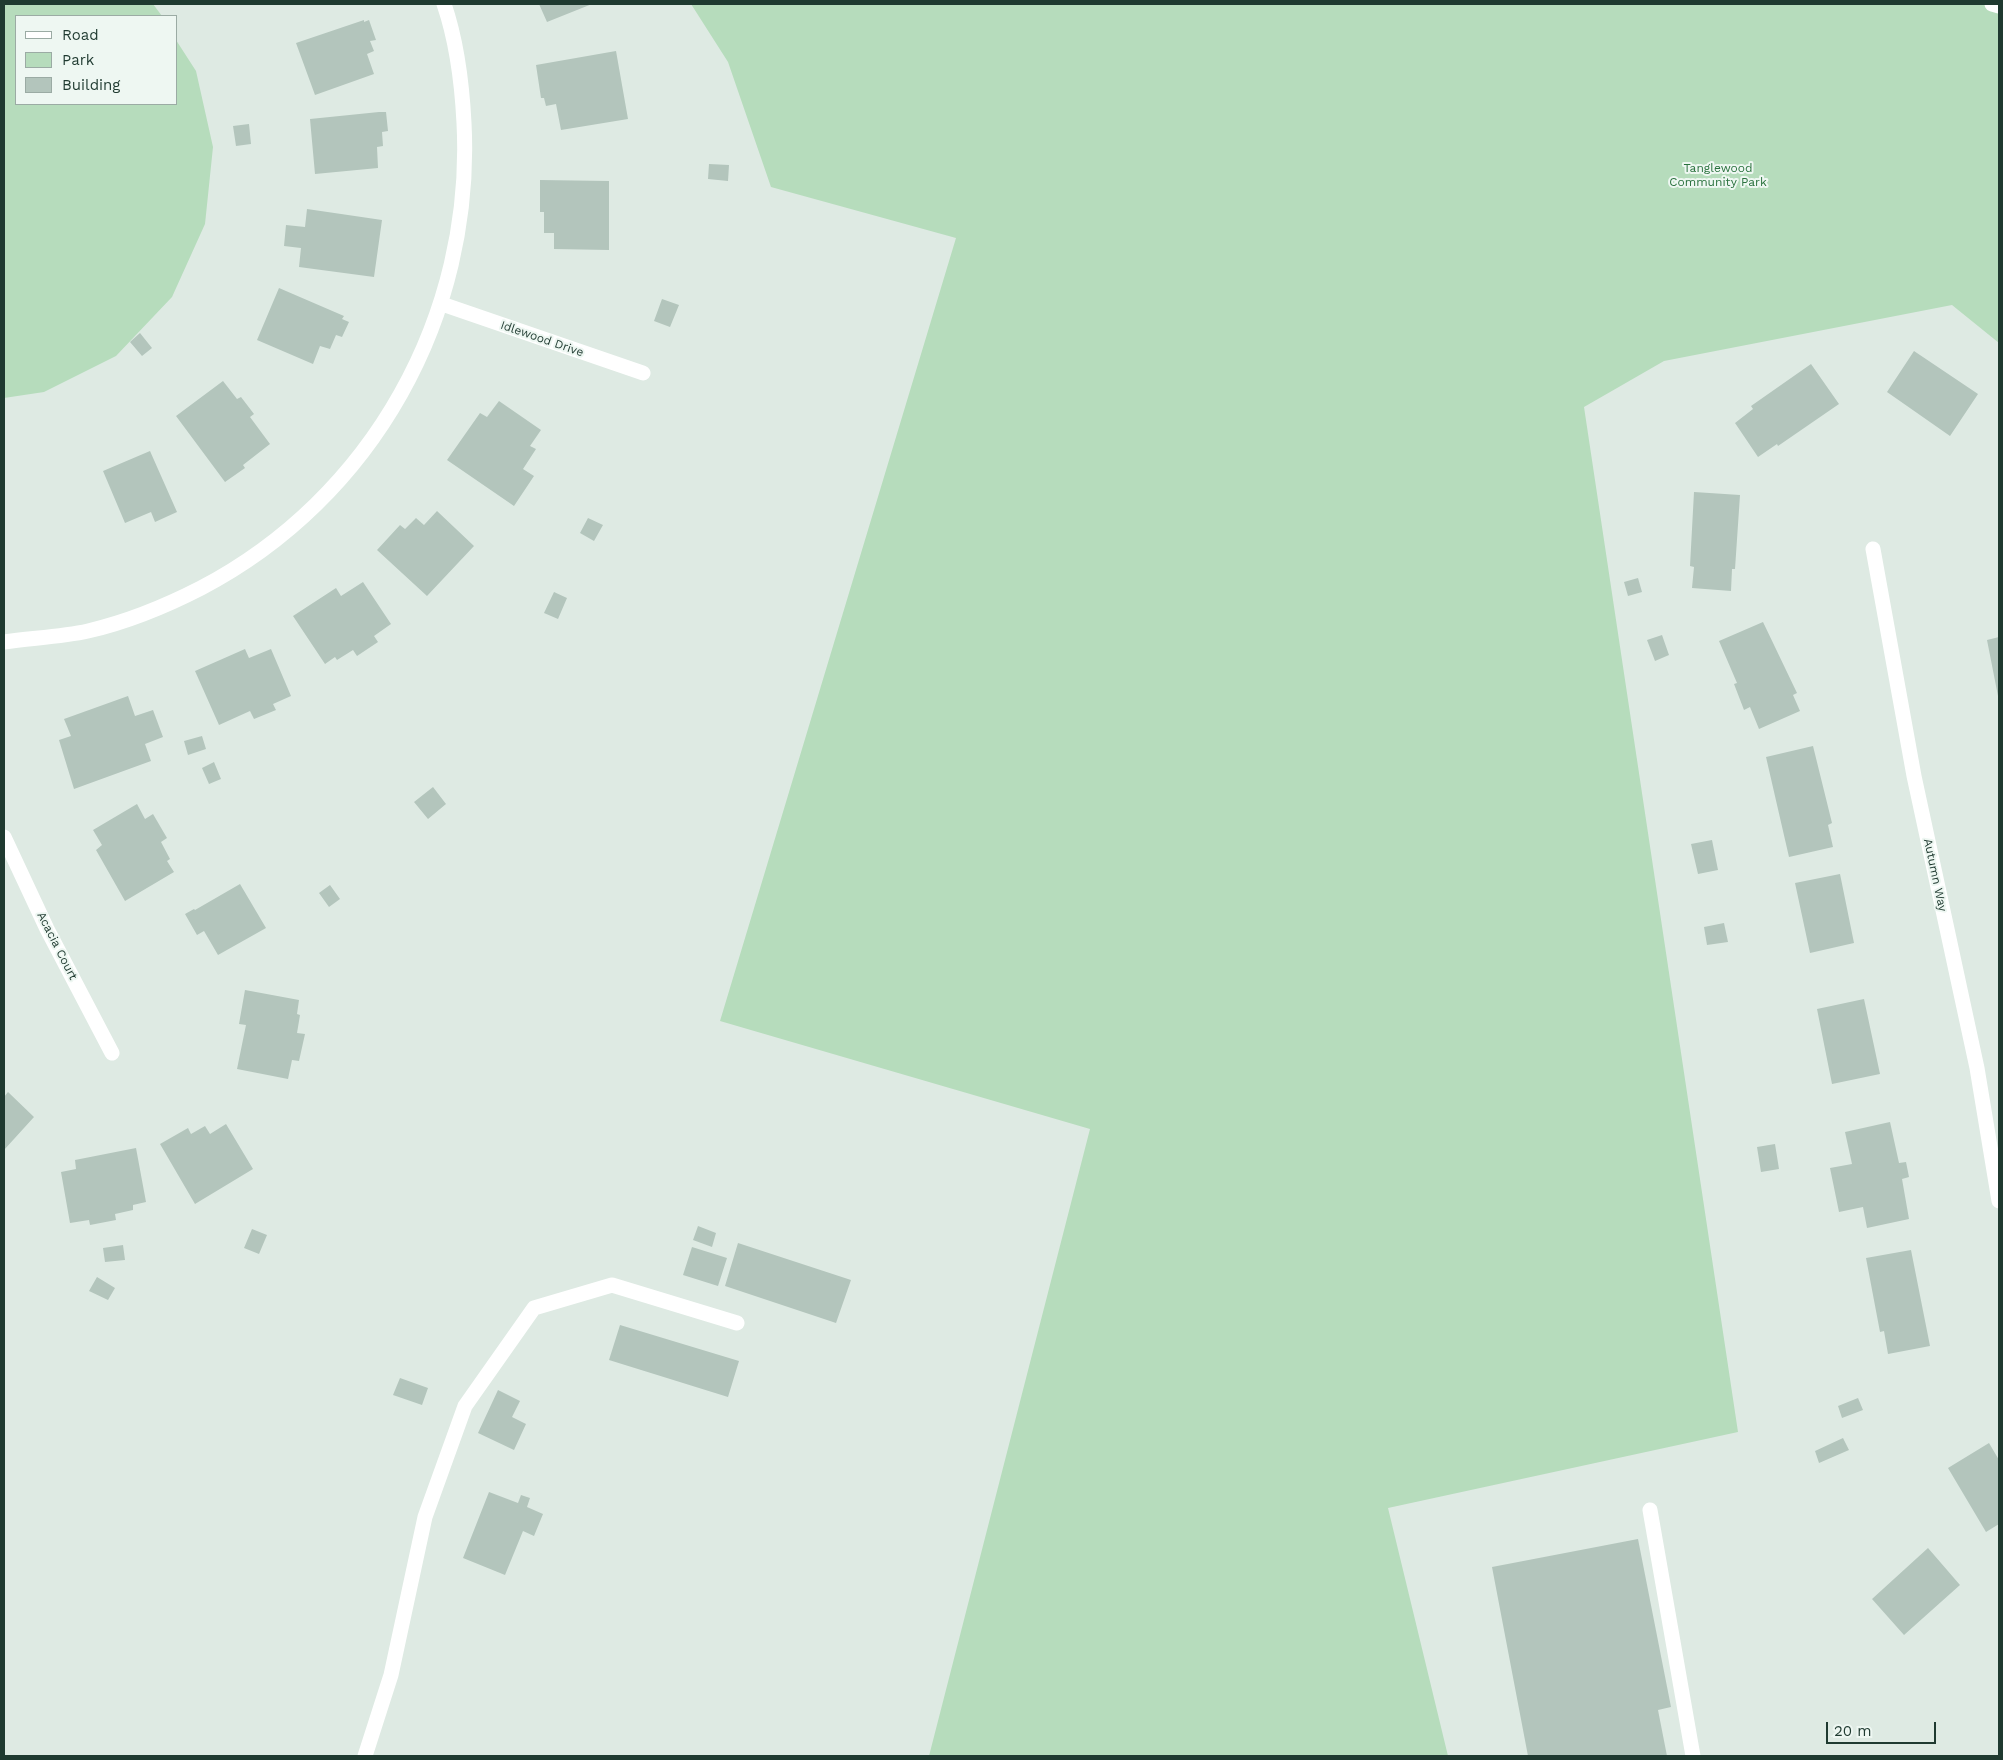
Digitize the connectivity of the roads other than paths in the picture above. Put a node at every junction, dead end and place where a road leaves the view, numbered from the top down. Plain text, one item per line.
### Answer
1 (444, 4) edge
2 (1992, 4) edge
3 (1999, 6) edge
4 (442, 304) junction
5 (642, 373) dead end
6 (1873, 549) dead end
7 (4, 642) edge
8 (4, 837) edge
9 (112, 1053) dead end
10 (1999, 1200) edge
11 (737, 1322) dead end
12 (1650, 1510) dead end
13 (366, 1756) edge
14 (1693, 1756) edge

1 - 4 street
2 - 3 street
4 - 5 street, Idlewood Drive
4 - 7 street
6 - 10 street, Autumn Way
8 - 9 street, Acacia Court
11 - 13 street
12 - 14 street

